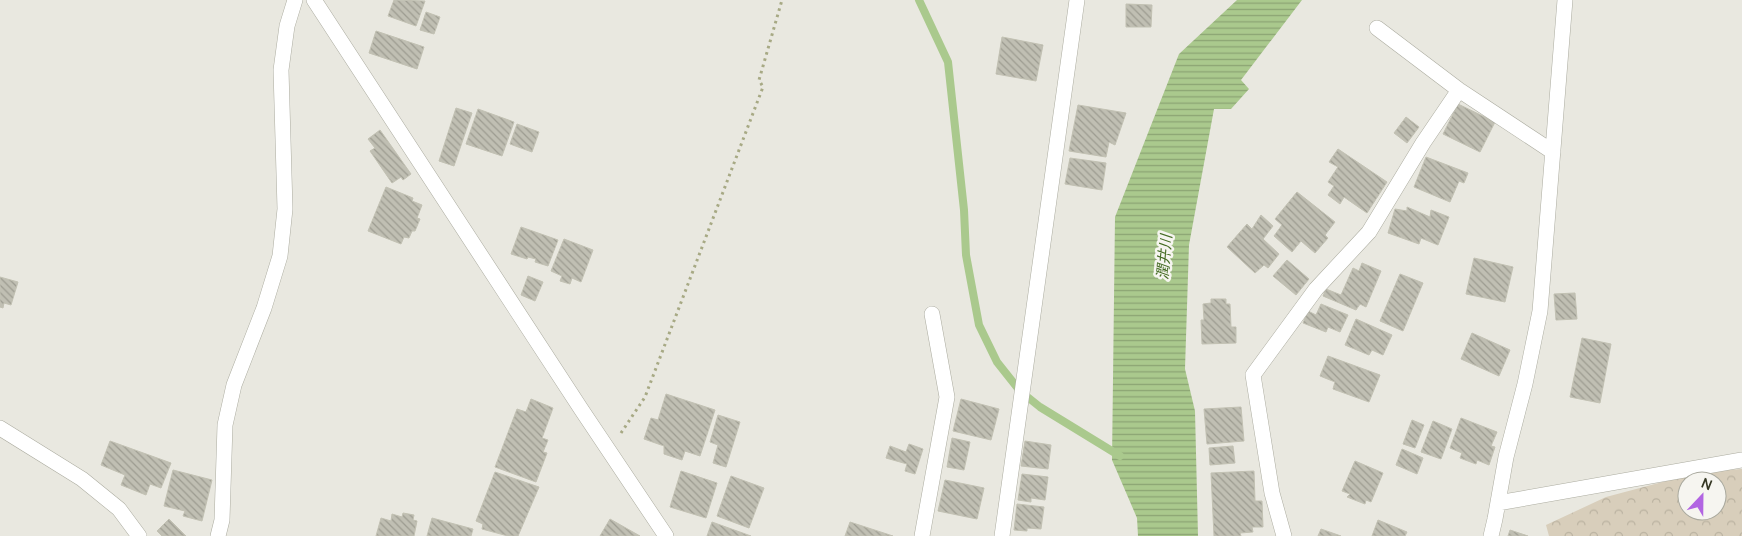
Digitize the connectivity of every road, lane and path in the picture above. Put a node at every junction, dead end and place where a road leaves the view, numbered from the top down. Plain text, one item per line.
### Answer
1 (295, 0) edge
2 (314, 0) edge
3 (782, 0) edge
4 (1077, 0) edge
5 (1565, 0) edge
6 (1377, 28) dead end
7 (1459, 90) junction
8 (1553, 152) junction
9 (932, 314) dead end
10 (0, 428) edge
11 (609, 450) junction
12 (1742, 460) edge
13 (1498, 503) junction
14 (139, 536) edge
15 (218, 536) edge
16 (666, 536) edge
17 (922, 536) edge
18 (1002, 536) edge
19 (1284, 536) edge
20 (1491, 536) edge

1 - 15 street
2 - 11 street
3 - 11 path
4 - 18 street
5 - 8 street
6 - 7 street
7 - 8 street
7 - 19 street
8 - 13 street
9 - 17 street
10 - 14 street
11 - 16 street
12 - 13 street
13 - 20 street

